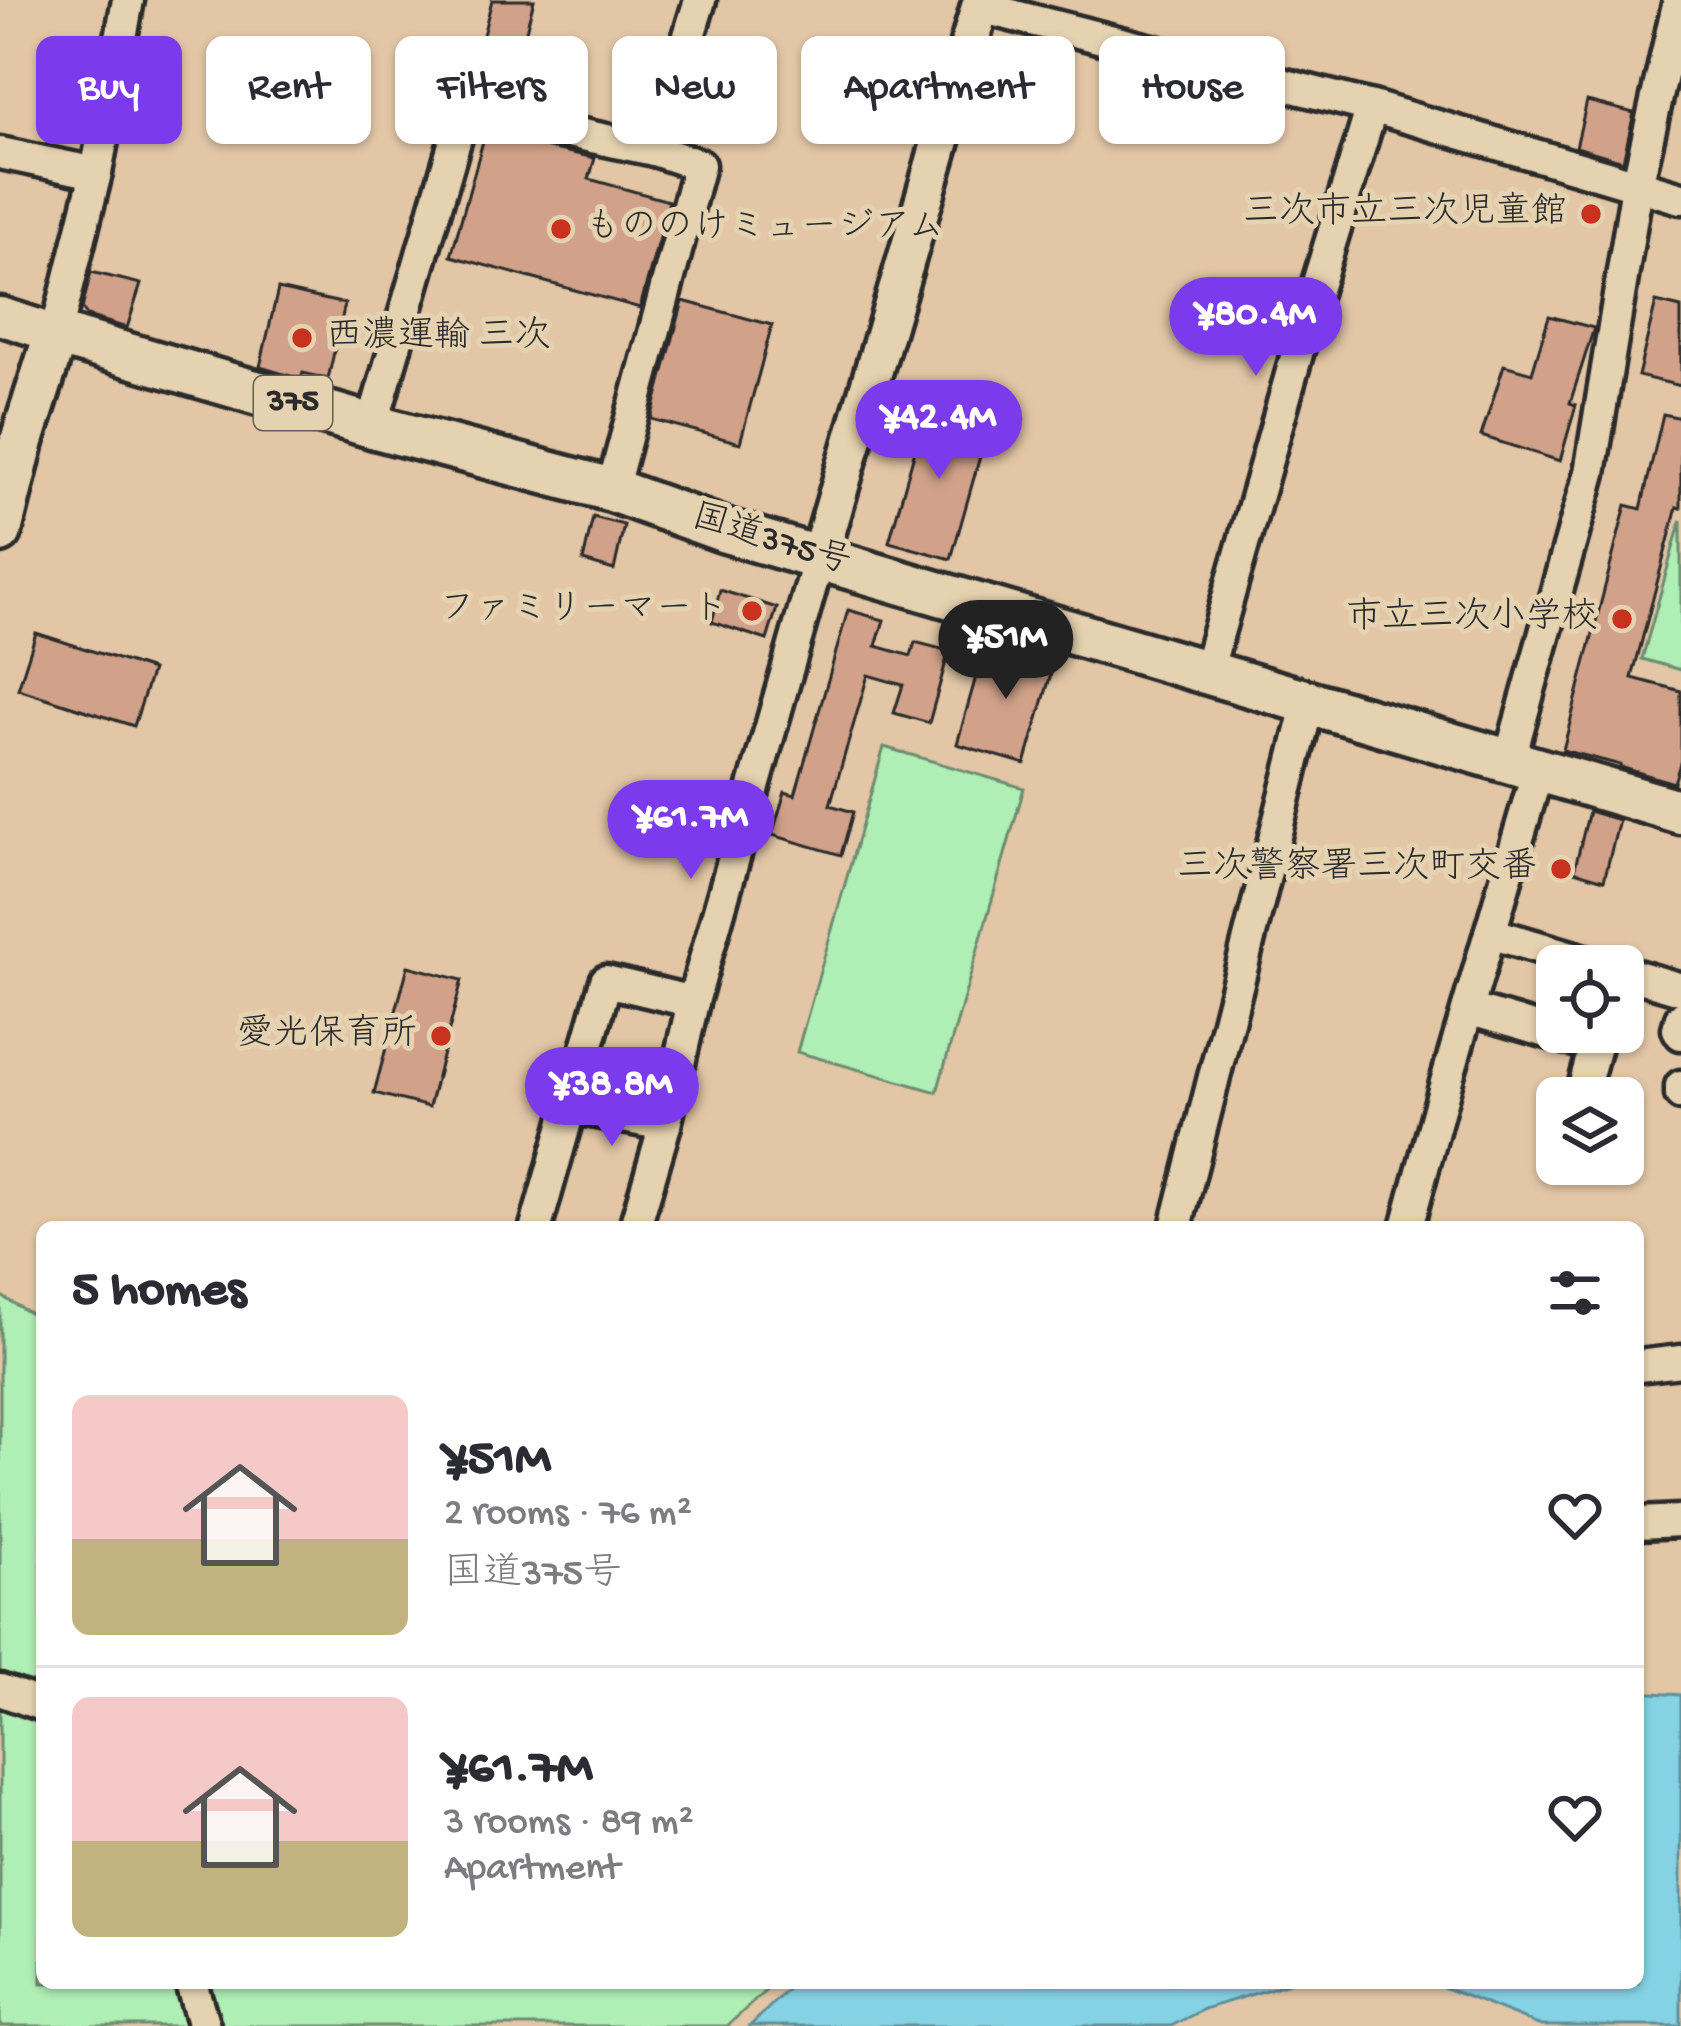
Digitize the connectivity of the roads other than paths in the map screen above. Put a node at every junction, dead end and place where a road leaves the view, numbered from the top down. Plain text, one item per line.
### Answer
1 (128, 0) edge
2 (700, 0) edge
3 (1679, 0) edge
4 (981, 4) edge
5 (1372, 106) junction
6 (654, 150) junction
7 (0, 153) edge
8 (96, 173) junction
9 (1637, 186) junction
10 (1681, 198) edge
11 (0, 316) edge
12 (56, 334) junction
13 (372, 426) junction
14 (612, 490) junction
15 (0, 531) edge
16 (819, 558) junction
17 (1208, 673) junction
18 (1310, 703) junction
19 (1524, 765) junction
20 (1681, 812) edge
21 (1490, 933) junction
22 (1536, 947) edge
23 (1644, 978) edge
24 (1681, 989) edge
25 (693, 1002) junction
26 (1468, 1009) junction
27 (1681, 1018) edge
28 (1681, 1034) edge
29 (1587, 1077) edge
30 (571, 1107) junction
31 (665, 1125) junction
32 (538, 1221) edge
33 (636, 1221) edge
34 (1178, 1221) edge
35 (1409, 1221) edge
36 (1681, 1360) edge
37 (1644, 1365) edge
38 (1681, 1522) edge
39 (1644, 1523) edge
40 (0, 1690) edge
41 (36, 1703) edge
42 (193, 1989) edge
43 (204, 2026) edge

1 - 8 street
2 - 6 street
3 - 9 street
4 - 5 street
4 - 16 main road
5 - 9 street
5 - 17 street
6 - 13 street
6 - 14 street
7 - 8 street
8 - 12 street
9 - 10 street
9 - 19 street
11 - 12 main road
12 - 13 highway, 国道375号 / 375
12 - 15 highway
13 - 14 highway, 国道375号 / 375
14 - 16 highway, 国道375号 / 375
16 - 17 highway, 国道375号 / 375
16 - 25 street
17 - 18 highway, 国道375号 / 375
18 - 19 highway, 国道375号 / 375
18 - 34 street
19 - 20 highway, 国道375号 / 375
19 - 21 street
21 - 22 street
21 - 26 street
23 - 24 street
25 - 30 street
25 - 31 street
26 - 29 street
26 - 35 street
27 - 28 street
30 - 31 street
30 - 32 street
31 - 33 street
36 - 37 street
38 - 39 street
40 - 41 street
42 - 43 street

